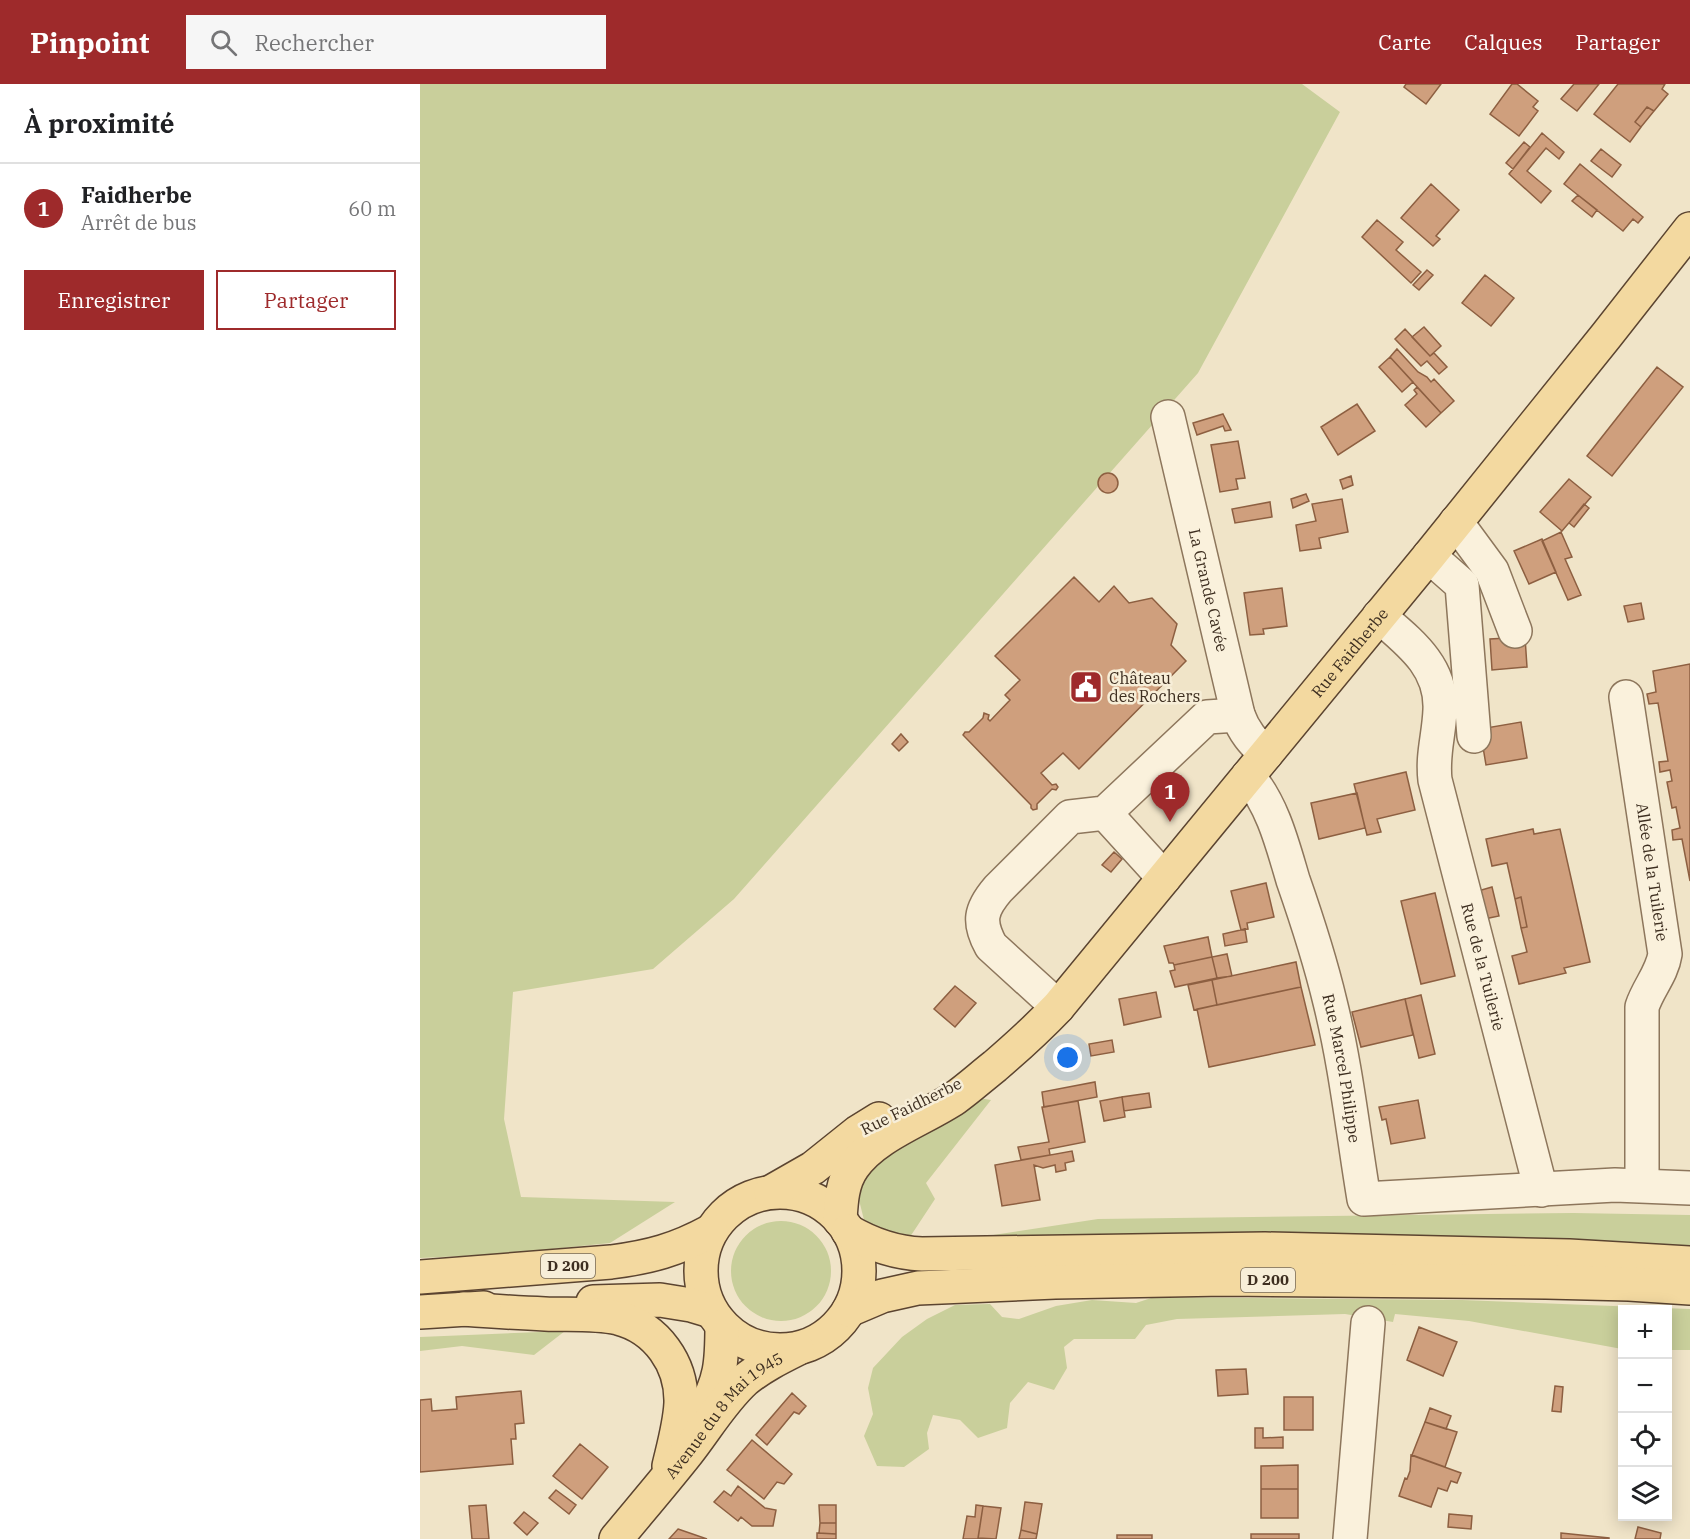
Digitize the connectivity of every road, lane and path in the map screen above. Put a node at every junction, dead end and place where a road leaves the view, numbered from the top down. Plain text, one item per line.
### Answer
1 (1690, 229) edge
2 (1168, 417) dead end
3 (1456, 522) junction
4 (1429, 556) junction
5 (1379, 616) junction
6 (1515, 631) dead end
7 (1626, 697) dead end
8 (1238, 715) junction
9 (1474, 735) dead end
10 (1257, 765) junction
11 (1105, 813) junction
12 (1164, 878) junction
13 (1058, 1007) junction
14 (995, 1065) junction
15 (1642, 1185) junction
16 (1690, 1188) edge
17 (1541, 1190) junction
18 (771, 1192) junction
19 (844, 1225) junction
20 (711, 1231) junction
21 (1690, 1263) edge
22 (420, 1277) edge
23 (1690, 1288) edge
24 (463, 1310) junction
25 (849, 1310) junction
26 (420, 1312) edge
27 (717, 1318) junction
28 (1368, 1323) dead end
29 (798, 1348) junction
30 (662, 1478) junction
31 (616, 1539) edge
32 (1350, 1539) edge

1 - 3 main road, Rue Faidherbe
2 - 8 street, La Grande Cavée
3 - 4 main road, Rue Faidherbe
3 - 6 street
4 - 5 main road, Rue Faidherbe
4 - 9 street
5 - 10 main road, Rue Faidherbe
5 - 17 street, Rue de la Tuilerie
7 - 15 street, Allée de la Tuilerie
8 - 10 street, La Grande Cavée
8 - 11 street
10 - 12 main road, Rue Faidherbe
10 - 17 street, Rue Marcel Philippe
11 - 12 street
11 - 13 street
12 - 13 main road, Rue Faidherbe
13 - 14 main road, Rue Faidherbe
14 - 18 main road, Rue Faidherbe
14 - 19 main road, Rue Faidherbe
15 - 16 street
15 - 17 street
18 - 19 main road
18 - 20 main road
19 - 21 main road, D 200
19 - 25 main road
20 - 22 main road, D 200
20 - 27 main road
23 - 25 main road, D 200
24 - 26 main road, D 200
24 - 27 main road, D 200
24 - 30 main road
25 - 29 main road
27 - 29 main road
27 - 30 main road, Avenue du 8 Mai 1945
28 - 32 street
29 - 30 main road, Avenue du 8 Mai 1945
30 - 31 main road, Avenue du 8 Mai 1945

